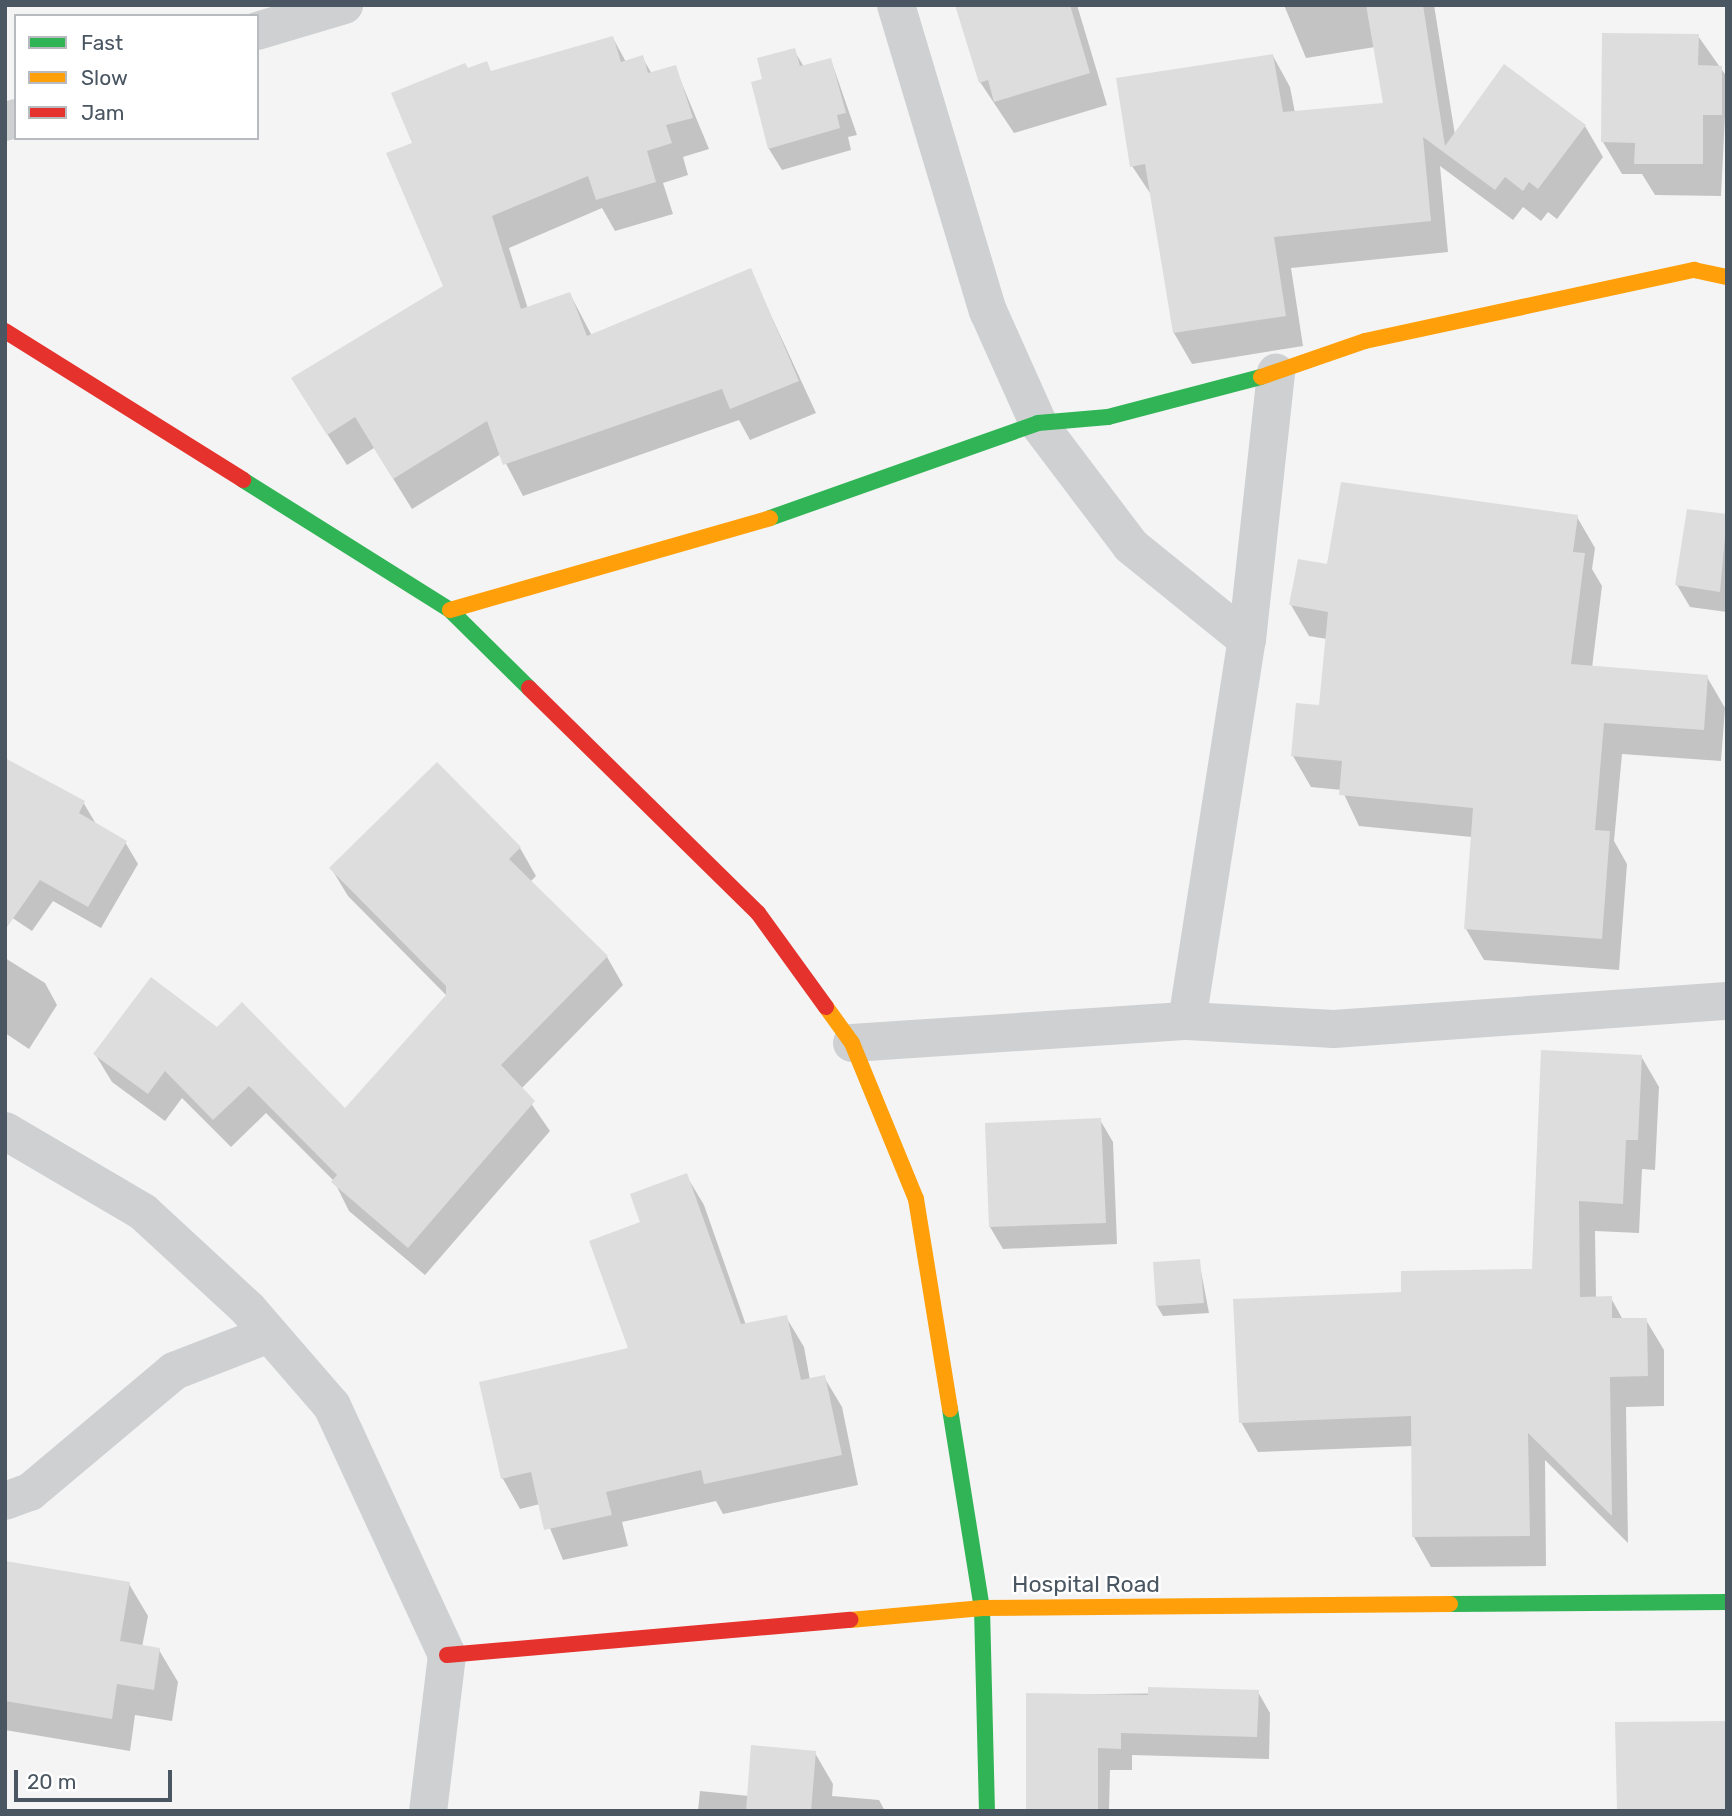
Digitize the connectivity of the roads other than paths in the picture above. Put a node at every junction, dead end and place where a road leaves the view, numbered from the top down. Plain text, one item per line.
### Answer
1 (344, 5) edge
2 (897, 5) edge
3 (259, 30) edge
4 (1727, 277) edge
5 (5, 331) edge
6 (1276, 373) junction
7 (1038, 423) junction
8 (450, 610) junction
9 (1247, 640) junction
10 (1727, 1001) edge
11 (1187, 1021) junction
12 (852, 1043) junction
13 (5, 1131) edge
14 (269, 1334) junction
15 (5, 1500) edge
16 (1727, 1602) edge
17 (982, 1608) junction
18 (447, 1655) junction
19 (428, 1811) edge
20 (987, 1811) edge

1 - 3 street
2 - 7 street
4 - 6 street
5 - 8 street
6 - 7 street
6 - 9 street
7 - 8 street
7 - 9 street
8 - 12 street
9 - 11 street
10 - 11 street
11 - 12 street
12 - 17 street
13 - 14 street
14 - 15 street
14 - 18 street
16 - 17 street, Hospital Road
17 - 18 street, Hospital Road
17 - 20 street
18 - 19 street

